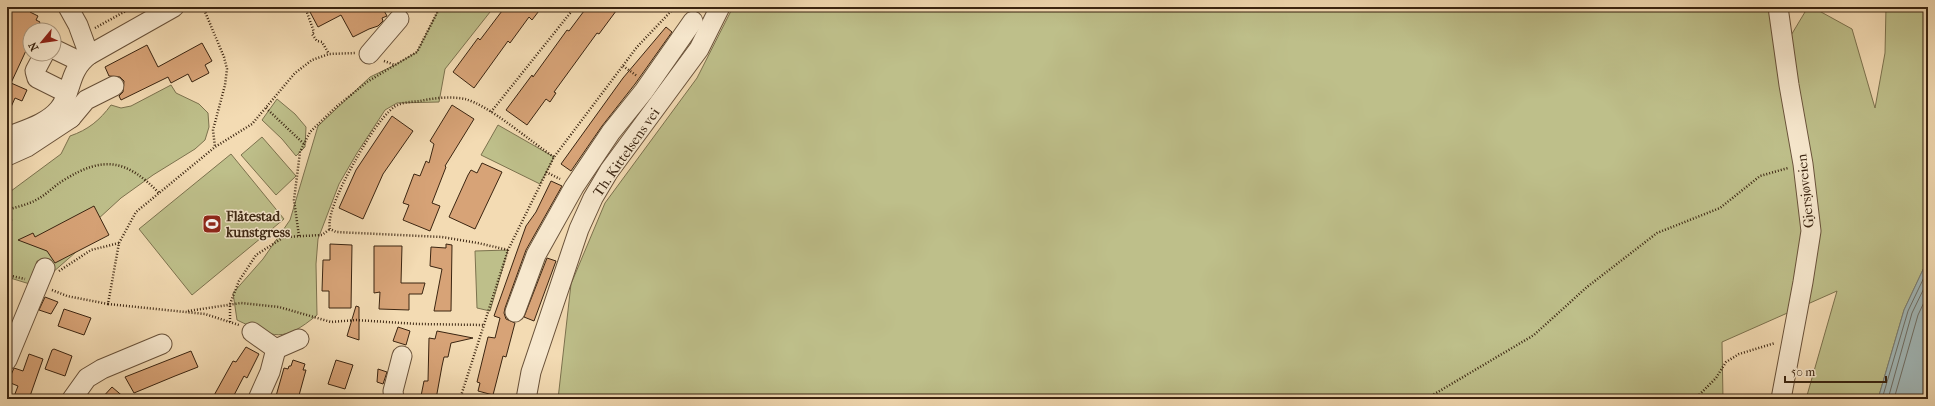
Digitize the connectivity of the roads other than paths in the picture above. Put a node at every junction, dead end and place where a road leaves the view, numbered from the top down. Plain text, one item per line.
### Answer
1 (68, 7) edge
2 (174, 7) edge
3 (1778, 7) edge
4 (715, 9) edge
5 (399, 19) dead end
6 (693, 21) dead end
7 (62, 51) edge
8 (369, 54) road end
9 (85, 58) junction
10 (40, 62) edge
11 (114, 86) dead end
12 (644, 91) junction
13 (661, 102) junction
14 (66, 107) junction
15 (7, 137) edge
16 (7, 156) edge
17 (574, 187) junction
18 (593, 198) junction
19 (42, 276) road end
20 (515, 312) dead end
21 (252, 332) road end
22 (298, 339) dead end
23 (162, 344) dead end
24 (276, 349) junction
25 (402, 356) dead end
26 (7, 360) edge
27 (72, 399) edge
28 (258, 399) edge
29 (394, 399) edge
30 (526, 399) edge
31 (1782, 399) edge

1 - 9 street
2 - 9 street
3 - 31 street, Gjersjøveien
4 - 13 street, Th. Kittelsens vei
5 - 8 street
6 - 12 street
7 - 9 street
9 - 14 street
10 - 14 street
11 - 14 street
12 - 13 street
12 - 17 street
13 - 18 street, Th. Kittelsens vei
14 - 15 street
14 - 16 street
17 - 18 street
17 - 20 street
18 - 30 street, Th. Kittelsens vei
19 - 26 street
21 - 24 street
22 - 24 street
23 - 27 street
24 - 28 street
25 - 29 street

